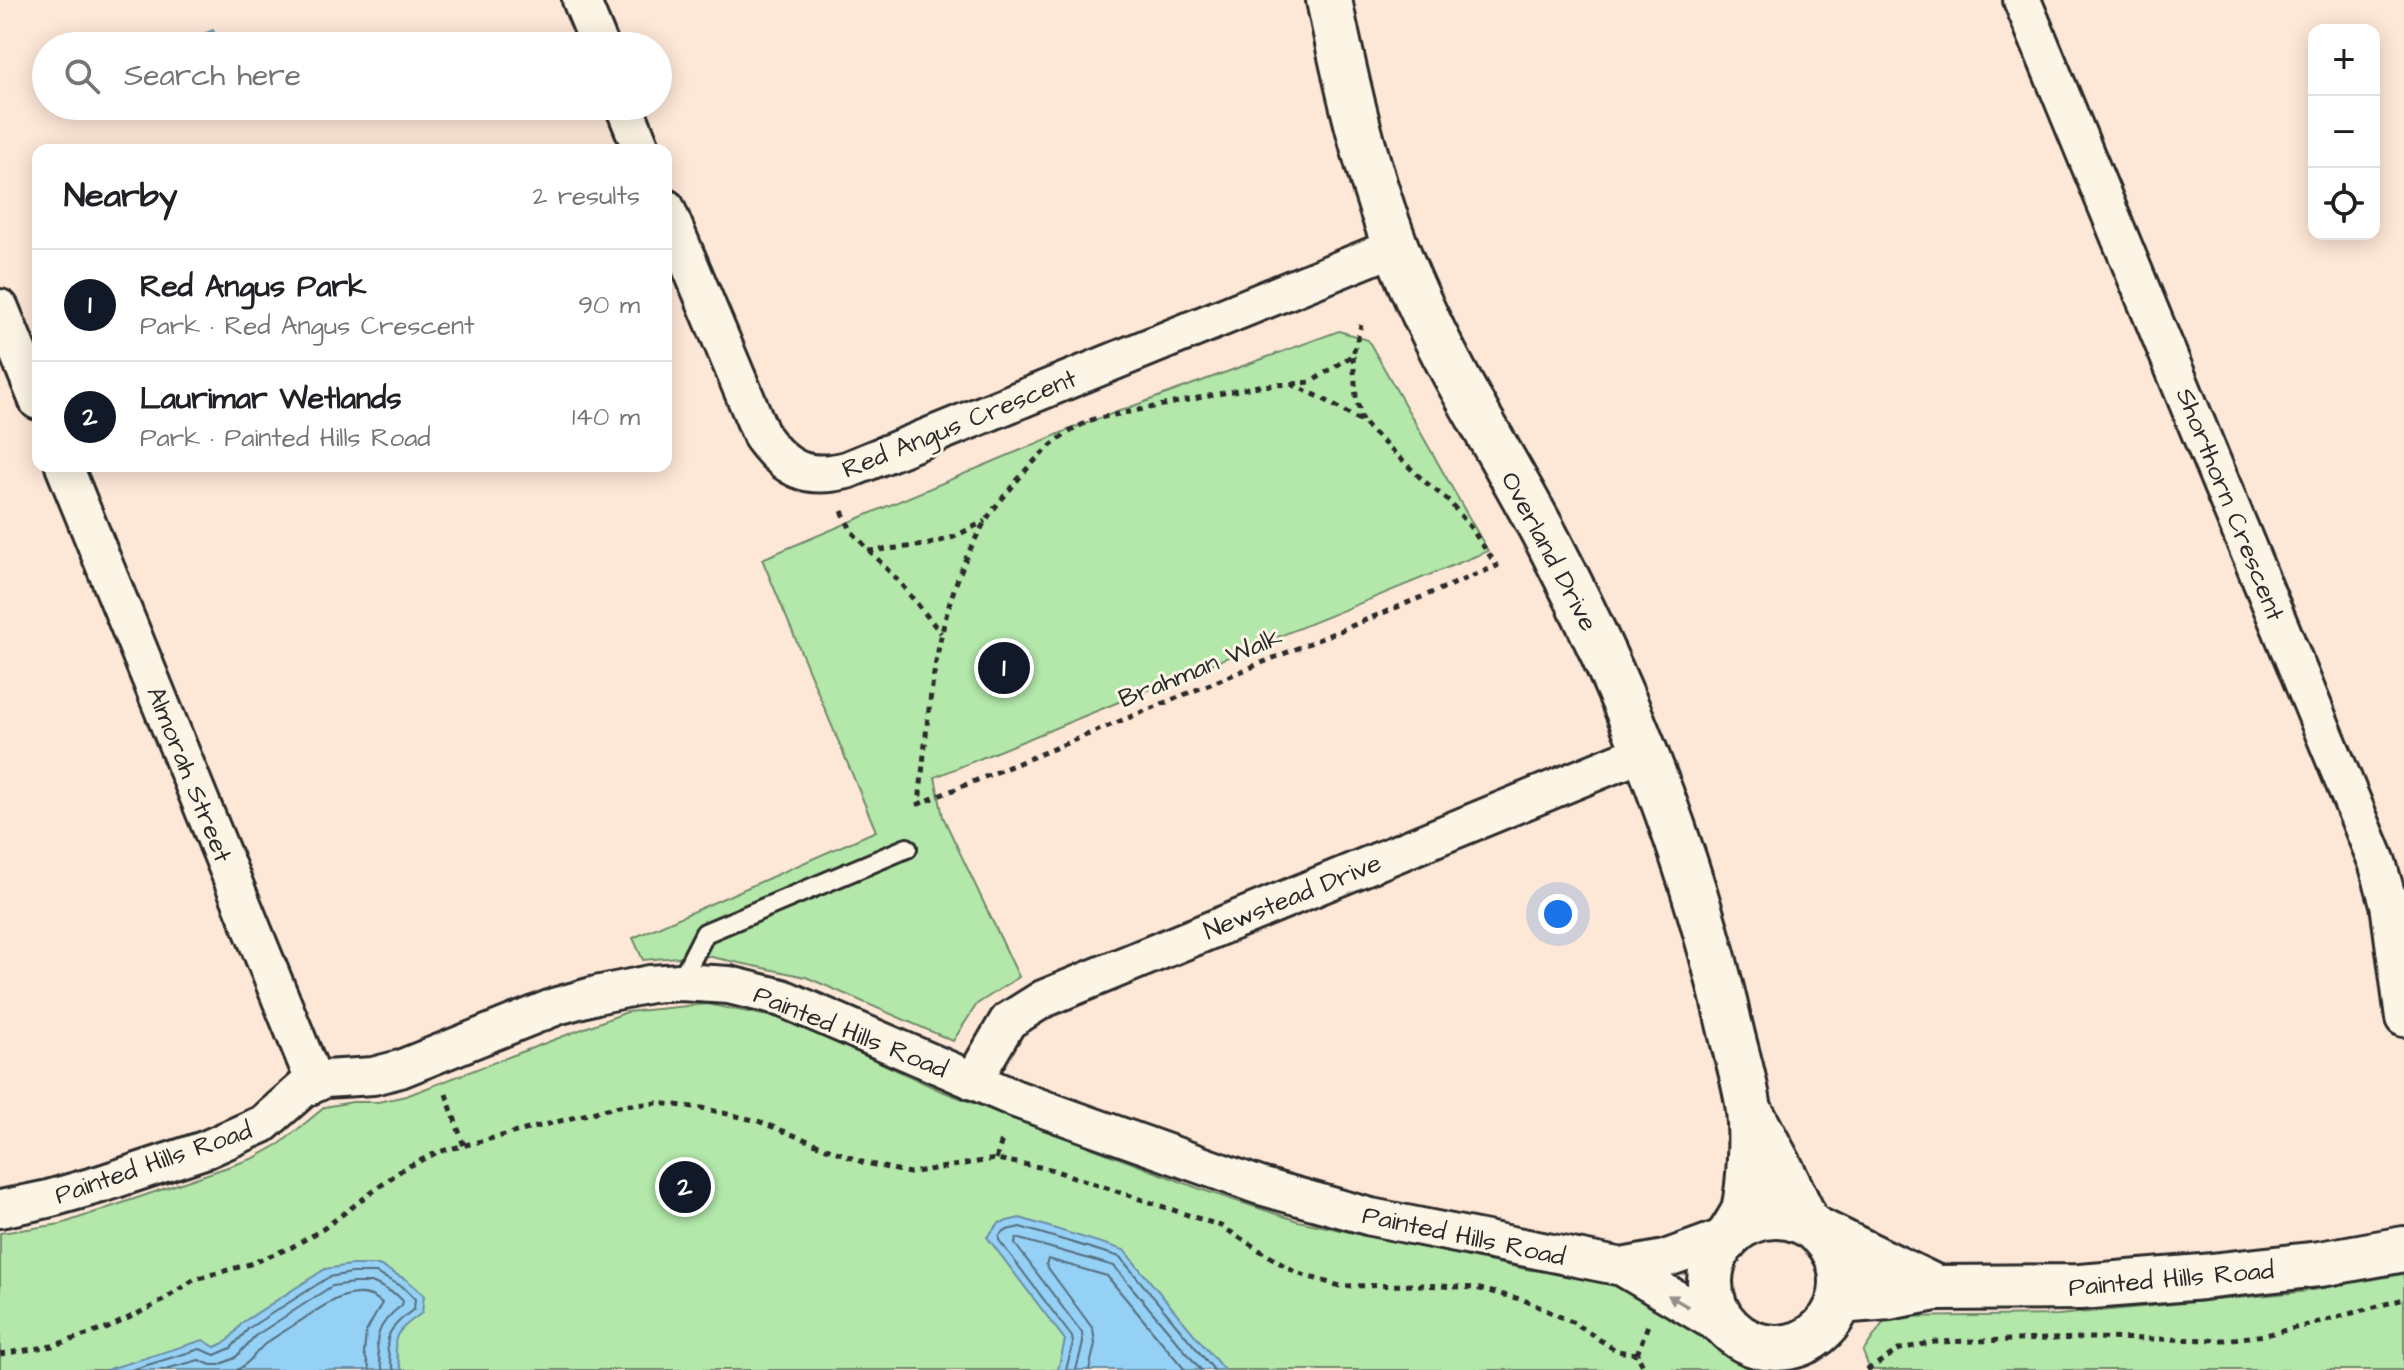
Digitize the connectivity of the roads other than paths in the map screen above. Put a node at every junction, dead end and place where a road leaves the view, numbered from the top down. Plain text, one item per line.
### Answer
1 (581, 0) edge
2 (1329, 0) edge
3 (2022, 0) edge
4 (594, 32) edge
5 (630, 120) edge
6 (640, 144) edge
7 (672, 222) edge
8 (1395, 247) junction
9 (0, 308) edge
10 (32, 386) edge
11 (66, 472) edge
12 (1644, 752) junction
13 (907, 848) dead end
14 (680, 982) junction
15 (2404, 1018) edge
16 (973, 1081) junction
17 (315, 1083) junction
18 (1749, 1111) junction
19 (0, 1209) edge
20 (1812, 1226) junction
21 (1730, 1235) junction
22 (2404, 1249) edge
23 (1622, 1267) junction
24 (1936, 1288) junction
25 (1838, 1305) junction
26 (1747, 1347) edge
27 (1819, 1370) edge

1 - 4 street
2 - 8 street, Overland Drive
3 - 15 street, Shorthorn Crescent
5 - 6 street
7 - 8 street, Red Angus Crescent
8 - 12 street, Overland Drive
9 - 10 street
11 - 17 street, Almorah Street
12 - 16 street, Newstead Drive
12 - 18 street, Overland Drive
13 - 14 lane
14 - 16 street, Painted Hills Road
14 - 17 street, Painted Hills Road
16 - 23 street, Painted Hills Road
17 - 19 street, Painted Hills Road
18 - 20 street, Overland Drive
18 - 21 street, Overland Drive
20 - 21 street
20 - 24 street, Painted Hills Road
20 - 25 street
21 - 23 street, Painted Hills Road
21 - 26 street
22 - 24 street, Painted Hills Road
26 -> 23 street, Painted Hills Road
24 - 25 street, Painted Hills Road
25 - 26 street
25 - 27 street

